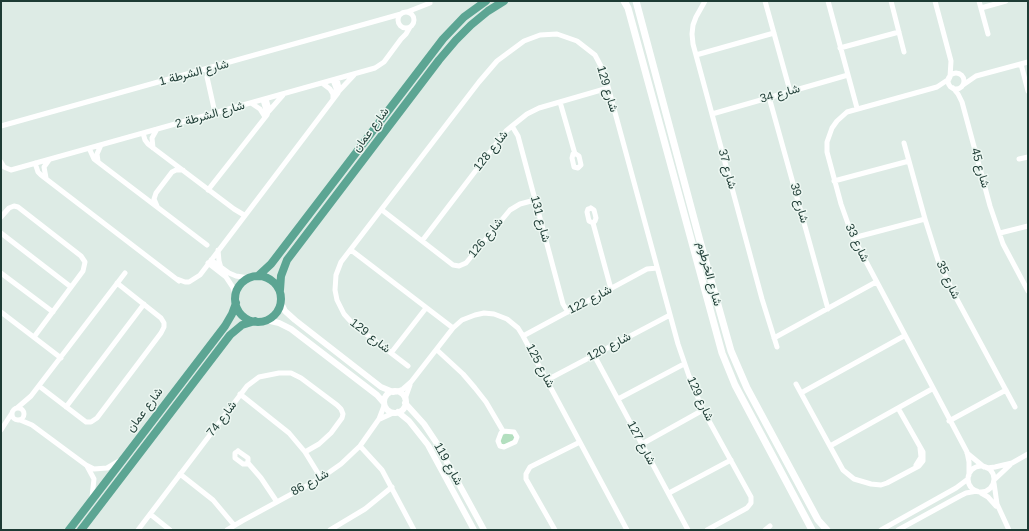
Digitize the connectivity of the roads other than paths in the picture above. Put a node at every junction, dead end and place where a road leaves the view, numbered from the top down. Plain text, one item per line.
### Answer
1 (486, 1) edge
2 (504, 1) edge
3 (624, 1) edge
4 (636, 1) edge
5 (705, 1) edge
6 (765, 1) edge
7 (828, 1) edge
8 (891, 1) edge
9 (935, 1) edge
10 (979, 1) edge
11 (1006, 1) edge
12 (430, 4) dead end
13 (419, 8) junction
14 (981, 8) junction
15 (403, 13) junction
16 (413, 17) junction
17 (386, 18) junction
18 (400, 25) junction
19 (410, 27) junction
20 (899, 32) junction
21 (774, 33) junction
22 (988, 34) dead end
23 (401, 39) junction
24 (840, 48) junction
25 (904, 52) dead end
26 (696, 55) junction
27 (951, 61) junction
28 (1028, 62) edge
29 (1020, 64) junction
30 (204, 70) junction
31 (356, 74) junction
32 (960, 74) junction
33 (848, 75) junction
34 (976, 76) junction
35 (949, 78) junction
36 (335, 79) junction
37 (322, 83) junction
38 (937, 86) junction
39 (963, 86) junction
40 (608, 88) junction
41 (952, 88) junction
42 (1028, 90) edge
43 (790, 91) junction
44 (284, 94) junction
45 (336, 96) junction
46 (769, 97) junction
47 (265, 99) junction
48 (560, 102) junction
49 (962, 102) junction
50 (251, 103) junction
51 (857, 108) junction
52 (269, 111) junction
53 (217, 113) junction
54 (712, 114) junction
55 (265, 117) junction
56 (1, 126) edge
57 (512, 126) junction
58 (157, 129) junction
59 (145, 133) junction
60 (130, 137) junction
61 (904, 144) dead end
62 (101, 145) junction
63 (150, 145) junction
64 (90, 148) junction
65 (79, 151) junction
66 (574, 154) dead end
67 (1028, 157) edge
68 (52, 159) junction
69 (1019, 159) dead end
70 (96, 160) junction
71 (909, 161) junction
72 (1, 162) edge
73 (37, 163) junction
74 (25, 166) junction
75 (182, 170) junction
76 (38, 172) junction
77 (45, 178) junction
78 (834, 181) junction
79 (208, 190) junction
80 (535, 200) junction
81 (157, 207) junction
82 (382, 210) junction
83 (243, 216) junction
84 (1, 217) edge
85 (925, 219) junction
86 (593, 223) dead end
87 (1028, 226) edge
88 (1, 233) edge
89 (1000, 233) junction
90 (853, 238) junction
91 (422, 241) junction
92 (207, 245) dead end
93 (218, 250) junction
94 (351, 250) junction
95 (210, 261) junction
96 (657, 268) junction
97 (220, 270) junction
98 (126, 272) dead end
99 (1, 273) edge
100 (200, 274) junction
101 (254, 277) junction
102 (876, 282) junction
103 (117, 283) junction
104 (71, 287) junction
105 (611, 289) junction
106 (280, 290) junction
107 (1028, 291) edge
108 (236, 299) junction
109 (144, 304) junction
110 (281, 304) junction
111 (426, 308) junction
112 (828, 309) junction
113 (52, 312) junction
114 (568, 312) junction
115 (670, 314) junction
116 (2, 316) edge
117 (266, 320) junction
118 (255, 322) junction
119 (453, 328) junction
120 (523, 336) junction
121 (904, 336) junction
122 (34, 338) junction
123 (774, 338) junction
124 (777, 347) dead end
125 (437, 350) junction
126 (392, 353) junction
127 (594, 355) junction
128 (61, 358) junction
129 (684, 364) junction
130 (408, 366) dead end
131 (547, 380) junction
132 (411, 382) junction
133 (796, 384) dead end
134 (39, 386) junction
135 (932, 389) junction
136 (1006, 390) junction
137 (394, 392) junction
138 (801, 393) junction
139 (240, 394) junction
140 (32, 396) junction
141 (618, 399) junction
142 (405, 401) junction
143 (384, 405) junction
144 (66, 407) junction
145 (1015, 407) dead end
146 (17, 408) junction
147 (898, 408) junction
148 (703, 410) junction
149 (12, 413) junction
150 (25, 413) junction
151 (396, 413) junction
152 (379, 419) junction
153 (19, 420) junction
154 (949, 420) junction
155 (34, 427) junction
156 (1, 430) edge
157 (503, 432) dead end
158 (580, 442) junction
159 (642, 444) junction
160 (360, 446) junction
161 (830, 446) junction
162 (305, 452) junction
163 (967, 452) junction
164 (1028, 454) edge
165 (124, 457) junction
166 (731, 460) junction
167 (248, 463) dead end
168 (1012, 463) junction
169 (86, 465) junction
170 (986, 468) junction
171 (180, 474) junction
172 (969, 477) junction
173 (321, 478) junction
174 (994, 481) junction
175 (392, 487) junction
176 (978, 492) junction
177 (668, 493) junction
178 (91, 500) junction
179 (277, 502) junction
180 (999, 510) junction
181 (150, 514) junction
182 (234, 526) junction
183 (770, 526) dead end
184 (69, 530) edge
185 (81, 530) edge
186 (138, 530) edge
187 (170, 530) edge
188 (228, 530) edge
189 (330, 530) edge
190 (414, 530) edge
191 (474, 530) edge
192 (484, 530) edge
193 (555, 530) edge
194 (627, 530) edge
195 (688, 530) edge
196 (707, 530) edge
197 (766, 530) edge
198 (812, 530) edge
199 (827, 530) edge
200 (881, 530) edge
201 (898, 530) edge
202 (1009, 530) edge

1 - 101 main road, شارع عمان
2 - 106 main road, شارع عمان
3 - 198 main road, شارع الخرطوم
4 - 199 main road, شارع الخرطوم
5 - 26 street, شارع 37
6 - 21 street
7 - 24 street
8 - 20 street
9 - 27 street
10 - 14 street
11 - 14 street
12 - 13 street, شارع الشرطة 1
13 - 15 street, شارع الشرطة 1
13 - 16 street
14 - 22 street
15 - 16 street
15 - 17 street, شارع الشرطة 1
15 - 18 street
16 - 19 street
17 - 18 street
17 - 30 street, شارع الشرطة 1
18 - 19 street
18 - 23 street
19 - 23 street, شارع الشرطة 2
20 - 24 street
20 - 25 street
21 - 26 street
21 - 43 street
23 - 31 street, شارع الشرطة 2
24 - 33 street
26 - 54 street, شارع 37
27 - 32 street
27 - 35 street
28 - 29 street
29 - 34 street
29 - 42 street
30 - 53 street
30 - 56 street, شارع الشرطة 1
31 - 36 street, شارع الشرطة 2
31 - 45 street
32 - 34 street
32 - 35 street
32 - 39 street
33 - 43 street, شارع 34
33 - 51 street
34 - 39 street
35 - 38 street, شارع 33
35 - 41 street
36 - 37 street, شارع الشرطة 2
36 - 45 street
37 - 44 street, شارع الشرطة 2
37 - 45 street
38 - 41 street, شارع 33
38 - 51 street, شارع 33
39 - 41 street
39 - 49 street, شارع 45
40 - 48 street, شارع 128
40 - 82 street, شارع 129
40 - 96 street, شارع 129
41 - 49 street, شارع 45
43 - 46 street, شارع 34
44 - 47 street, شارع الشرطة 2
44 - 52 street
45 - 83 street
46 - 54 street, شارع 34
46 - 112 street, شارع 39
47 - 50 street, شارع الشرطة 2
47 - 52 street
47 - 55 street
48 - 57 street, شارع 128
48 - 66 street
49 - 89 street, شارع 45
50 - 53 street, شارع الشرطة 2
50 - 55 street
51 - 78 street, شارع 33
52 - 55 street
53 - 58 street, شارع الشرطة 2
54 - 123 street, شارع 37
55 - 79 street
57 - 80 street, شارع 131
57 - 91 street, شارع 128
58 - 59 street, شارع الشرطة 2
58 - 63 street
59 - 60 street, شارع الشرطة 2
59 - 63 street
60 - 62 street, شارع الشرطة 2
60 - 63 street
61 - 71 street, شارع 35
62 - 64 street, شارع الشرطة 2
62 - 70 street
63 - 75 street
64 - 65 street, شارع الشرطة 2
64 - 70 street
65 - 68 street, شارع الشرطة 2
65 - 70 street
67 - 69 street
68 - 73 street, شارع الشرطة 2
68 - 77 street
70 - 81 street
71 - 78 street
71 - 85 street, شارع 35
72 - 74 street, شارع الشرطة 2
73 - 74 street, شارع الشرطة 2
73 - 76 street
73 - 77 street
74 - 76 street
75 - 79 street
75 - 81 street
76 - 77 street
77 - 100 street
78 - 90 street, شارع 33
79 - 83 street
80 - 91 street, شارع 126
80 - 114 street, شارع 131
81 - 92 street
82 - 91 street, شارع 126
82 - 94 street, شارع 129
83 - 93 street
84 - 104 street
85 - 90 street
85 - 136 street, شارع 35
86 - 105 street
87 - 89 street
88 - 104 street
89 - 107 street, شارع 45
90 - 102 street, شارع 33
93 - 95 street
93 - 97 street
94 - 111 street
94 - 126 street, شارع 129
95 - 97 street
95 - 100 street
96 - 105 street, شارع 122
96 - 115 street, شارع 129
97 - 100 street
97 - 101 street
97 - 108 street
98 - 103 street
99 - 113 street
101 - 106 main road
101 - 108 main road
102 - 112 street
102 - 121 street, شارع 33
103 - 109 street
103 - 128 street
104 - 113 street
105 - 114 street, شارع 122
106 - 110 main road
108 - 118 main road
108 - 165 main road, شارع عمان
109 - 144 street
109 - 144 street
110 - 117 main road
110 - 137 street
111 - 119 street
111 - 126 street
112 - 123 street
113 - 122 street
114 - 120 street, شارع 122
115 - 127 street, شارع 120
115 - 129 street, شارع 129
116 - 122 street
117 - 118 main road
117 - 143 street
118 - 185 main road, شارع عمان
119 - 120 street, شارع 125
119 - 125 street, شارع 125
120 - 131 street, شارع 125
121 - 135 street, شارع 33
121 - 138 street
122 - 128 street
123 - 124 street, شارع 37
125 - 132 street, شارع 125
125 - 157 street
126 - 130 street, شارع 129
127 - 131 street, شارع 120
127 - 141 street, شارع 127
128 - 134 street
129 - 141 street
129 - 148 street, شارع 129
131 - 158 street, شارع 125
132 - 137 street, شارع 125
132 - 142 street, شارع 125
133 - 138 street
134 - 140 street
134 - 144 street
135 - 147 street
135 - 154 street, شارع 33
136 - 145 street, شارع 35
136 - 154 street
137 - 142 street
137 - 143 street
138 - 161 street
139 - 162 street
139 - 162 street, شارع 74
139 - 171 street, شارع 74
140 - 146 street
140 - 150 street
141 - 159 street, شارع 127
142 - 151 street
142 - 192 street, شارع 119
143 - 151 street
143 - 152 street, شارع 86
146 - 149 street
146 - 150 street
147 - 161 street
147 - 161 street
148 - 159 street
148 - 166 street, شارع 129
149 - 153 street
149 - 156 street
150 - 153 street
150 - 155 street
151 - 152 street
151 - 191 street, شارع 119
152 - 160 street, شارع 86
153 - 155 street
153 - 156 street
154 - 163 street, شارع 33
155 - 169 street
158 - 193 street
158 - 194 street, شارع 125
159 - 177 street, شارع 127
160 - 173 street, شارع 86
160 - 175 street
162 - 173 street
163 - 170 street, شارع 33
163 - 172 street, شارع 33
164 - 168 street
165 - 169 street
165 - 178 main road, شارع عمان
166 - 177 street
166 - 196 street, شارع 129
167 - 179 street
168 - 170 street
168 - 174 street
169 - 178 street
170 - 172 street
170 - 174 street
171 - 181 street, شارع 74
171 - 182 street
172 - 176 street
172 - 200 street
173 - 179 street, شارع 86
174 - 176 street
174 - 180 street
175 - 189 street
175 - 190 street
176 - 180 street
176 - 201 street
177 - 195 street, شارع 127
178 - 184 main road, شارع عمان
179 - 182 street, شارع 86
180 - 202 street
181 - 186 street, شارع 74
181 - 187 street
182 - 188 street, شارع 86
183 - 197 street

